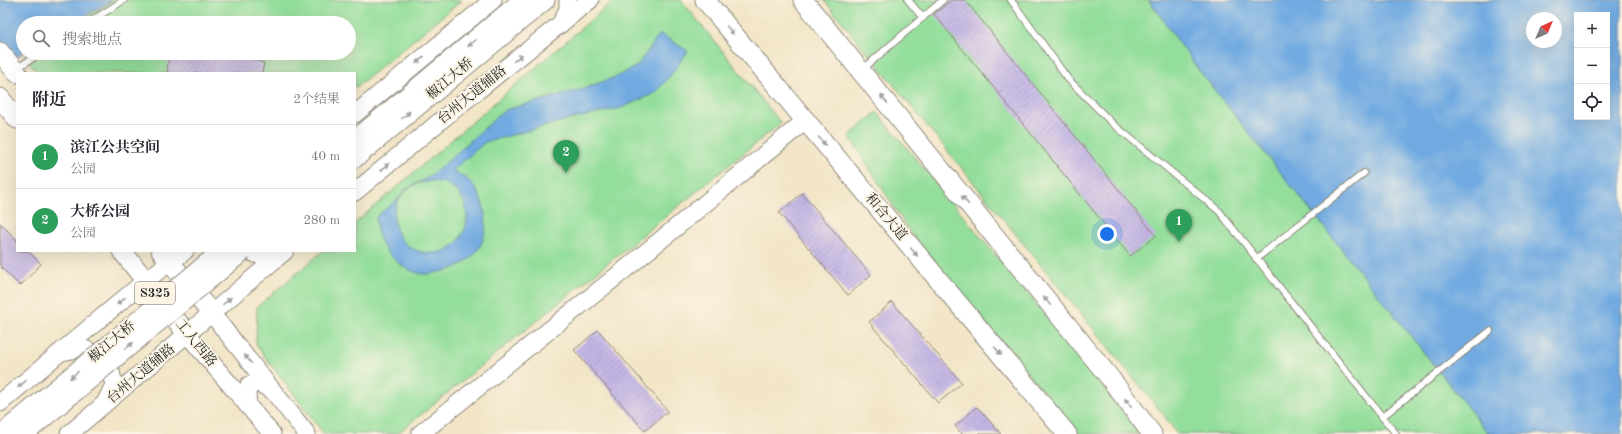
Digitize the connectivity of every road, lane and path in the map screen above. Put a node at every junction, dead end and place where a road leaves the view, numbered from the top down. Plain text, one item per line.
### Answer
1 (124, 0) edge
2 (493, 0) edge
3 (524, 0) edge
4 (544, 0) edge
5 (568, 0) edge
6 (590, 0) edge
7 (705, 0) edge
8 (803, 0) edge
9 (908, 0) edge
10 (943, 0) edge
11 (1011, 0) edge
12 (99, 16) edge
13 (923, 18) junction
14 (560, 25) junction
15 (0, 52) edge
16 (31, 60) edge
17 (862, 70) junction
18 (16, 71) edge
19 (0, 98) edge
20 (356, 113) edge
21 (16, 118) edge
22 (805, 121) junction
23 (356, 139) edge
24 (356, 157) edge
25 (1364, 173) dead end
26 (356, 191) edge
27 (123, 252) edge
28 (182, 252) edge
29 (221, 252) edge
30 (242, 252) edge
31 (252, 252) edge
32 (284, 252) edge
33 (166, 257) edge
34 (1256, 259) junction
35 (146, 281) junction
36 (212, 314) junction
37 (1490, 331) dead end
38 (188, 335) junction
39 (60, 353) junction
40 (272, 390) junction
41 (0, 403) edge
42 (104, 405) junction
43 (248, 406) junction
44 (1382, 417) junction
45 (2, 434) edge
46 (24, 434) edge
47 (69, 434) edge
48 (272, 434) edge
49 (307, 434) edge
50 (420, 434) edge
51 (1067, 434) edge
52 (1152, 434) edge
53 (1396, 434) edge

1 - 12 lane
2 -> 20 main road
3 -> 23 main road, 椒江大桥
24 -> 4 main road, 椒江大桥
5 - 14 main road
6 - 14 main road, 台州大道辅路
7 -> 22 main road, 和合大道
8 - 17 main road
9 - 13 lane
10 - 13 lane
11 - 34 lane
13 - 17 lane
26 -> 14 main road, 台州大道辅路
15 - 18 main road
16 - 18 lane
52 -> 17 main road
19 - 21 main road
22 - 50 main road
22 -> 51 main road, 和合大道
25 - 34 lane
27 - 35 main road, 工人西路 / S325
28 - 33 main road
29 -> 45 main road, 椒江大桥, bridge
46 -> 30 main road, 椒江大桥, bridge
31 - 32 main road
36 -> 32 main road, 台州大道辅路
33 - 35 main road
33 - 36 main road, S325
34 - 44 lane
35 - 38 main road, 工人西路 / S325
35 -> 39 main road
36 - 38 main road, 台州大道辅路
40 -> 36 main road
37 - 44 lane
38 - 42 main road, 台州大道辅路
38 - 43 main road, 工人西路
39 -> 41 main road
39 - 42 main road
40 - 43 main road
40 - 49 main road
42 - 47 main road, 台州大道辅路
43 - 48 main road, 工人西路
44 - 53 lane

